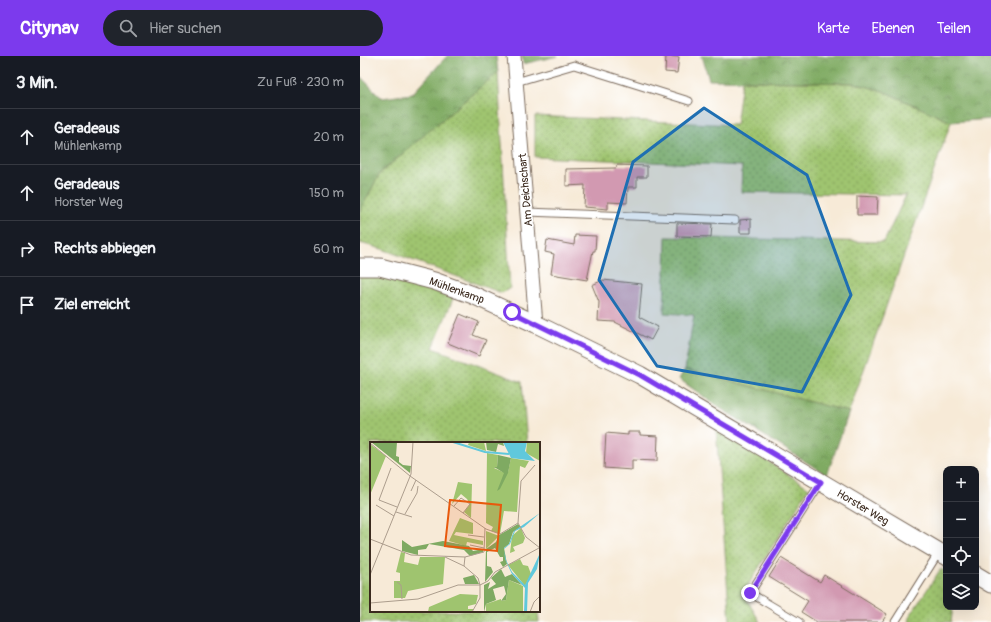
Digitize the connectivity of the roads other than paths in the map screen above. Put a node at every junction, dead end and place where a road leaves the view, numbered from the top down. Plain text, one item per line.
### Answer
1 (514, 56) edge
2 (516, 82) junction
3 (689, 102) dead end
4 (527, 212) junction
5 (735, 220) dead end
6 (360, 267) edge
7 (542, 327) junction
8 (821, 482) junction
9 (943, 554) edge
10 (979, 577) edge
11 (991, 584) edge
12 (799, 622) edge
13 (895, 622) edge

1 - 2 street, Am Deichschart
2 - 3 lane
2 - 4 street, Am Deichschart
4 - 5 lane
4 - 7 street, Am Deichschart
6 - 7 street, Mühlenkamp
7 - 8 street, Horster Weg
8 - 9 street, Horster Weg
8 - 12 lane
9 - 13 lane
10 - 11 street

